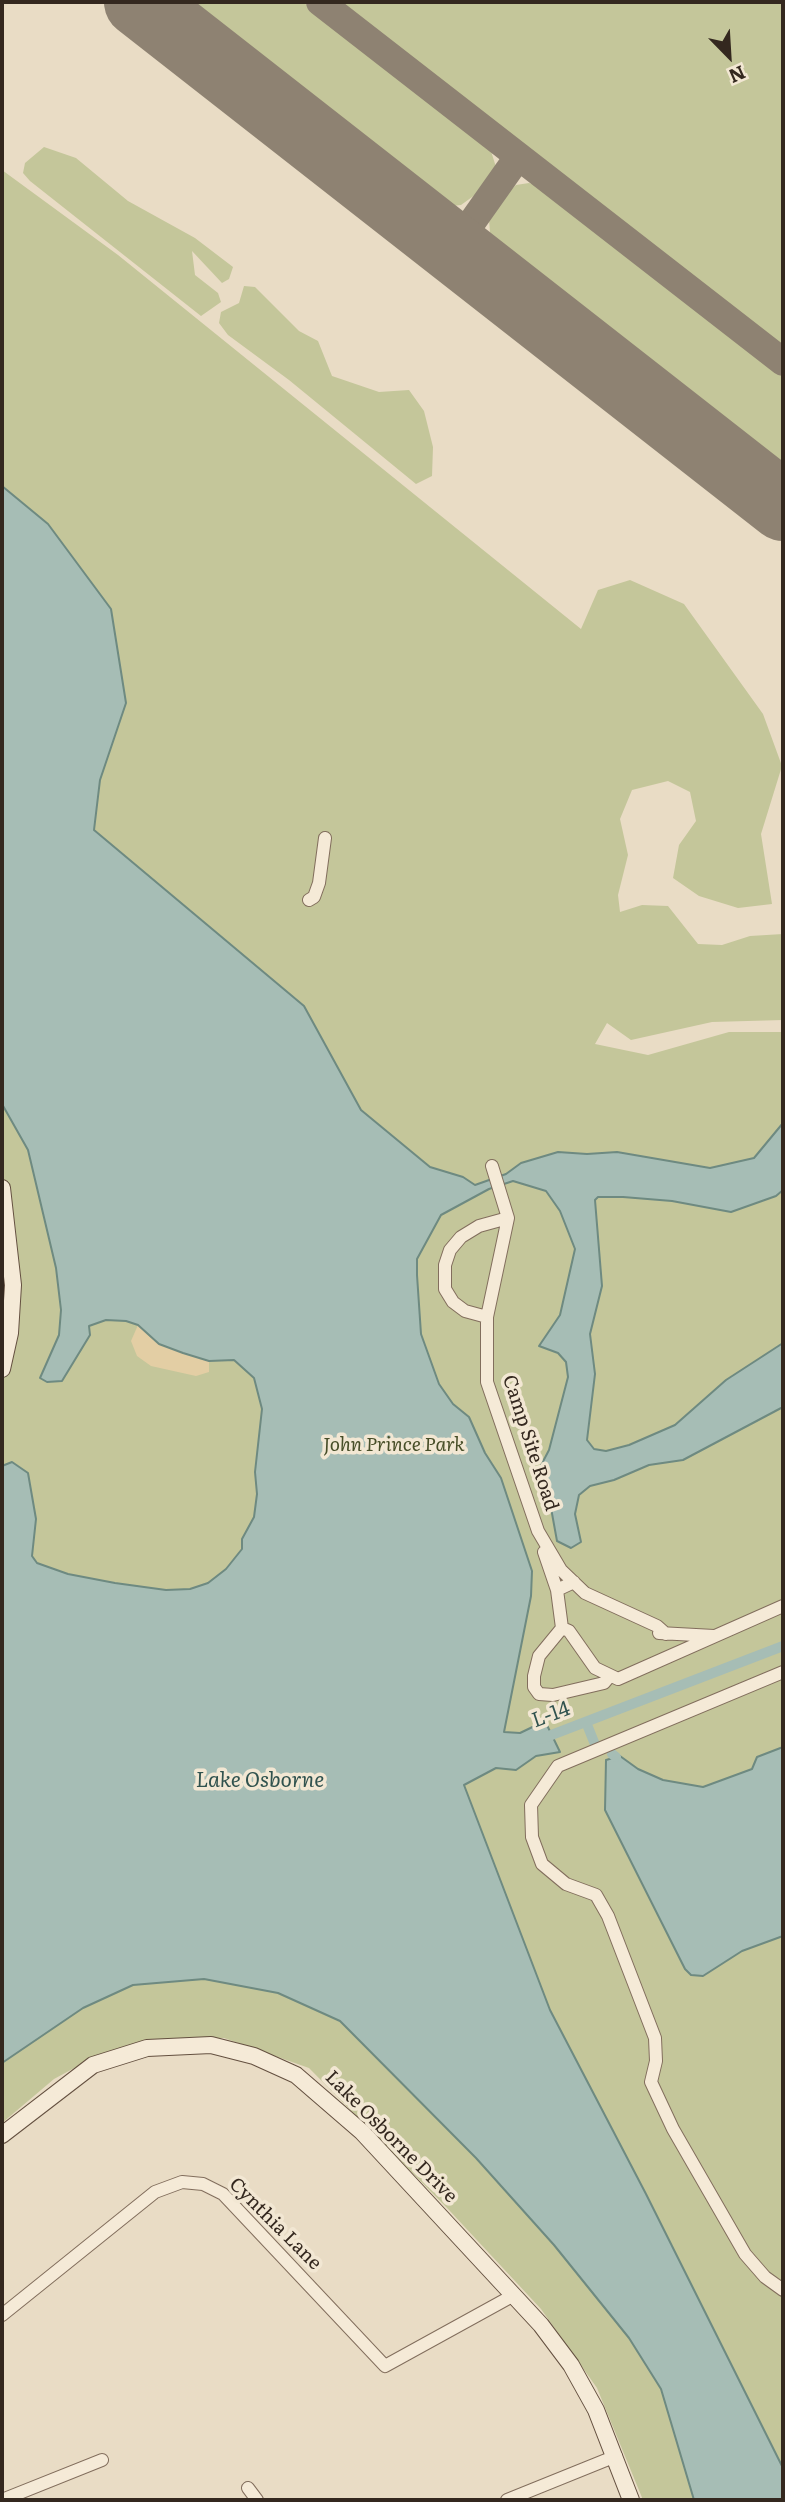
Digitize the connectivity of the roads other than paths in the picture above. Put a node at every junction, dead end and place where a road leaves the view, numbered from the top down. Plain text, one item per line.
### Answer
1 (325, 838) dead end
2 (309, 900) dead end
3 (492, 1166) dead end
4 (2, 1188) edge
5 (508, 1218) junction
6 (487, 1317) junction
7 (2, 1369) edge
8 (538, 1531) junction
9 (574, 1582) junction
10 (557, 1590) junction
11 (783, 1606) edge
12 (562, 1628) junction
13 (670, 1634) junction
14 (715, 1636) junction
15 (659, 1661) junction
16 (783, 1672) edge
17 (609, 1677) junction
18 (2, 2135) edge
19 (783, 2290) edge
20 (514, 2295) junction
21 (2, 2315) edge
22 (616, 2456) junction
23 (102, 2460) dead end
24 (248, 2488) dead end
25 (2, 2500) edge
26 (257, 2500) edge
27 (507, 2500) edge
28 (631, 2500) edge

1 - 2 street
3 - 5 street, Camp Site Road
4 - 7 street
5 - 6 street, Camp Site Road
5 - 6 street
6 - 8 street, Camp Site Road
8 - 9 street, Camp Site Road
8 - 10 street
9 - 10 street
9 - 13 street, Camp Site Road
10 - 12 street
11 - 14 street, Camp Site Road
12 - 17 street
12 - 17 street
13 - 14 street, Camp Site Road
13 - 15 street
14 - 15 street
15 - 17 street
16 - 19 street
18 - 20 street, Lake Osborne Drive
20 - 21 street, Cynthia Lane
20 - 22 street, Lake Osborne Drive
22 - 27 street
22 - 28 street, Lake Osborne Drive
23 - 25 street
24 - 26 street

